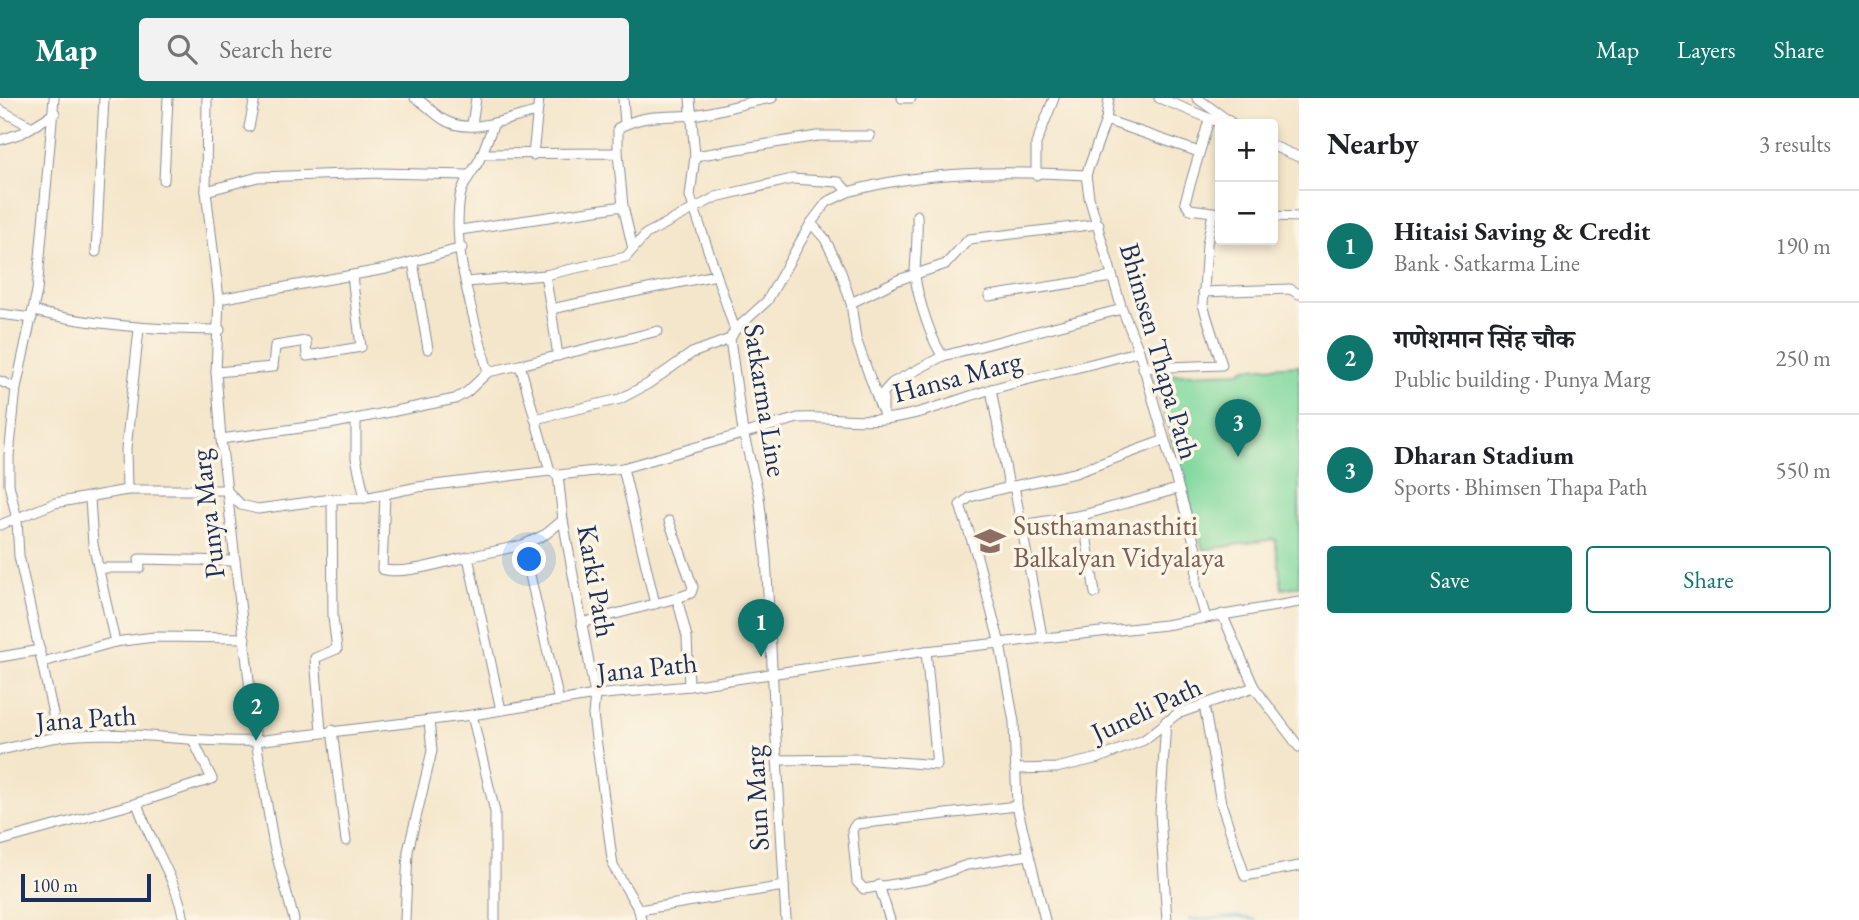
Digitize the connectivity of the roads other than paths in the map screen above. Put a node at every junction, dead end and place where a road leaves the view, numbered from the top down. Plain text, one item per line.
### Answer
1 (54, 98) edge
2 (104, 98) edge
3 (168, 98) edge
4 (207, 98) edge
5 (255, 98) edge
6 (415, 98) edge
7 (476, 98) edge
8 (539, 98) edge
9 (623, 98) edge
10 (690, 98) edge
11 (772, 98) edge
12 (902, 98) edge
13 (911, 98) edge
14 (1054, 98) edge
15 (1109, 98) edge
16 (1159, 98) edge
17 (1197, 98) edge
18 (759, 99) edge
19 (0, 110) edge
20 (537, 112) junction
21 (55, 113) junction
22 (689, 115) junction
23 (1227, 119) edge
24 (1106, 120) junction
25 (1209, 120) junction
26 (1215, 122) edge
27 (494, 123) junction
28 (625, 124) junction
29 (472, 125) junction
30 (32, 127) junction
31 (249, 127) dead end
32 (870, 136) dead end
33 (0, 140) edge
34 (1278, 148) edge
35 (1199, 152) junction
36 (618, 153) junction
37 (482, 155) junction
38 (533, 155) junction
39 (695, 156) junction
40 (1299, 157) edge
41 (468, 175) junction
42 (1036, 175) junction
43 (1086, 175) junction
44 (164, 180) dead end
45 (206, 191) junction
46 (848, 191) junction
47 (623, 206) junction
48 (692, 207) junction
49 (1215, 213) edge
50 (917, 215) dead end
51 (1278, 216) edge
52 (1299, 217) edge
53 (811, 222) junction
54 (1100, 224) junction
55 (1215, 224) edge
56 (460, 230) junction
57 (462, 248) junction
58 (633, 249) junction
59 (96, 252) dead end
60 (414, 262) junction
61 (915, 273) junction
62 (545, 275) junction
63 (716, 275) junction
64 (352, 276) junction
65 (1112, 277) junction
66 (466, 282) junction
67 (1203, 292) junction
68 (1299, 294) edge
69 (989, 296) dead end
70 (219, 299) junction
71 (852, 303) junction
72 (551, 309) junction
73 (1122, 309) junction
74 (0, 314) edge
75 (33, 315) junction
76 (139, 329) junction
77 (220, 330) junction
78 (736, 330) junction
79 (658, 331) dead end
80 (730, 339) junction
81 (428, 349) dead end
82 (1139, 351) junction
83 (558, 356) junction
84 (943, 356) junction
85 (520, 365) junction
86 (1143, 368) junction
87 (216, 372) junction
88 (488, 372) junction
89 (0, 381) edge
90 (16, 388) junction
91 (991, 389) junction
92 (884, 416) junction
93 (356, 419) junction
94 (535, 419) junction
95 (743, 432) junction
96 (221, 439) junction
97 (1163, 441) junction
98 (4, 456) edge
99 (623, 468) junction
100 (554, 473) junction
101 (1012, 487) junction
102 (1177, 489) junction
103 (127, 490) junction
104 (226, 490) junction
105 (385, 495) junction
106 (365, 498) junction
107 (90, 499) junction
108 (332, 499) junction
109 (1083, 515) junction
110 (17, 520) junction
111 (563, 520) junction
112 (669, 521) dead end
113 (0, 525) edge
114 (1022, 525) junction
115 (523, 545) junction
116 (468, 557) junction
117 (234, 561) junction
118 (99, 568) junction
119 (1095, 593) dead end
120 (677, 598) junction
121 (1299, 602) edge
122 (655, 604) junction
123 (1222, 614) junction
124 (1206, 618) junction
125 (581, 623) junction
126 (1042, 636) junction
127 (245, 638) junction
128 (115, 642) junction
129 (1000, 644) junction
130 (40, 650) junction
131 (926, 651) junction
132 (0, 657) edge
133 (43, 662) junction
134 (773, 673) junction
135 (690, 686) junction
136 (1254, 687) junction
137 (595, 695) junction
138 (559, 701) junction
139 (1204, 705) junction
140 (500, 710) junction
141 (472, 715) junction
142 (429, 721) junction
143 (1166, 721) junction
144 (332, 730) junction
145 (321, 731) junction
146 (58, 737) junction
147 (193, 740) junction
148 (256, 741) junction
149 (1299, 747) edge
150 (0, 750) edge
151 (777, 760) junction
152 (1015, 769) junction
153 (137, 803) junction
154 (1017, 806) junction
155 (0, 841) edge
156 (346, 841) dead end
157 (1028, 855) junction
158 (1299, 866) edge
159 (784, 886) junction
160 (879, 886) junction
161 (640, 915) edge
162 (184, 920) edge
163 (294, 920) edge
164 (405, 920) edge
165 (495, 920) edge
166 (786, 920) edge
167 (890, 920) edge
168 (1045, 920) edge
169 (1167, 920) edge

1 - 21 street
2 - 59 street
3 - 44 street
4 - 45 street, Punya Marg
5 - 31 street
6 - 29 street
7 - 29 street
8 - 20 street
9 - 28 street
10 - 22 street, Satkarma Line
11 - 18 street
12 - 13 street
14 - 42 street
15 - 24 street
16 - 25 street
17 - 23 street
18 - 22 street
19 - 30 street
20 - 27 street
20 - 38 street
21 - 30 street
21 - 75 street
22 - 28 street
22 - 39 street, Satkarma Line
24 - 35 street
24 - 43 street
25 - 26 street
25 - 35 street
27 - 29 street
27 - 37 street
28 - 36 street
30 - 33 street
32 - 39 street
34 - 40 street
35 - 49 street
36 - 38 street
36 - 47 street
37 - 38 street
37 - 41 street
39 - 48 street, Satkarma Line
41 - 45 street
41 - 56 street
42 - 43 street
42 - 46 street
43 - 54 street, Bhimsen Thapa Path
45 - 70 street, Punya Marg
46 - 48 street
46 - 53 street
47 - 56 street
47 - 58 street
48 - 58 street
48 - 63 street, Satkarma Line
50 - 61 street
51 - 52 street
53 - 71 street
53 - 78 street
54 - 61 street
54 - 65 street, Bhimsen Thapa Path
55 - 67 street
56 - 57 street
57 - 60 street
57 - 66 street
58 - 62 street
60 - 64 street
60 - 81 street
61 - 71 street
61 - 84 street
62 - 66 street
62 - 72 street
63 - 72 street
63 - 78 street, Satkarma Line
64 - 70 street
64 - 87 street
65 - 69 street
65 - 73 street, Bhimsen Thapa Path
66 - 88 street
67 - 68 street
67 - 86 street
70 - 77 street, Punya Marg
71 - 92 street
72 - 83 street
73 - 82 street, Bhimsen Thapa Path
73 - 84 street
74 - 75 street
75 - 76 street
75 - 90 street
76 - 77 street
76 - 103 street
77 - 87 street, Punya Marg
78 - 80 street, Satkarma Line
79 - 83 street
80 - 94 street
80 - 95 street, Satkarma Line
82 - 86 street, Bhimsen Thapa Path
82 - 91 street, Hansa Marg
83 - 85 street
84 - 92 street
85 - 88 street
85 - 94 street, Karki Path
86 - 97 street, Bhimsen Thapa Path
87 - 96 street, Punya Marg
88 - 93 street
89 - 90 street
90 - 98 street
91 - 92 street, Hansa Marg
91 - 101 street
92 - 95 street, Hansa Marg
93 - 96 street
93 - 106 street
94 - 100 street, Karki Path
95 - 99 street, Hansa Marg
95 - 134 street, Satkarma Line
96 - 104 street, Punya Marg
97 - 101 street
97 - 102 street, Bhimsen Thapa Path
98 - 110 street
99 - 100 street, Hansa Marg
99 - 122 street
100 - 105 street, Hansa Marg
100 - 111 street, Karki Path
101 - 114 street
101 - 129 street
102 - 109 street
102 - 124 street, Bhimsen Thapa Path
103 - 104 street
103 - 107 street
104 - 108 street, Hansa Marg
104 - 117 street, Punya Marg
105 - 106 street, Hansa Marg
105 - 116 street
106 - 108 street, Hansa Marg
107 - 110 street
107 - 118 street
108 - 145 street
109 - 114 street
109 - 119 street
110 - 113 street
110 - 130 street
111 - 115 street
111 - 125 street, Karki Path
112 - 120 street
114 - 126 street
115 - 116 street
115 - 138 street
116 - 140 street
117 - 118 street
117 - 127 street, Punya Marg
118 - 128 street
120 - 122 street
120 - 135 street
121 - 123 street, Jana Path
122 - 125 street
123 - 124 street, Jana Path
123 - 136 street
124 - 126 street, Jana Path
125 - 137 street, Karki Path
126 - 129 street, Jana Path
127 - 128 street
127 - 148 street, Punya Marg
128 - 133 street
129 - 131 street, Jana Path
129 - 152 street
130 - 132 street
130 - 133 street
131 - 134 street, Jana Path
131 - 151 street
133 - 146 street
134 - 135 street, Jana Path
134 - 151 street, Sun Marg
135 - 137 street, Jana Path
136 - 139 street, Juneli Path
136 - 149 street
137 - 138 street, Jana Path
137 - 161 street, Karki Path
138 - 140 street, Jana Path
139 - 143 street, Juneli Path
139 - 158 street
140 - 141 street, Jana Path
141 - 142 street, Jana Path
141 - 165 street
142 - 144 street, Jana Path
142 - 164 street
143 - 152 street, Juneli Path
143 - 169 street
144 - 145 street, Jana Path
144 - 156 street
145 - 148 street, Jana Path
146 - 147 street, Jana Path
146 - 150 street, Jana Path
147 - 148 street, Jana Path
147 - 153 street
148 - 163 street, Punya Marg
151 - 159 street, Sun Marg
152 - 154 street
153 - 155 street
153 - 162 street
154 - 157 street
154 - 160 street
157 - 160 street
157 - 168 street
159 - 161 street
159 - 166 street, Sun Marg
160 - 167 street

